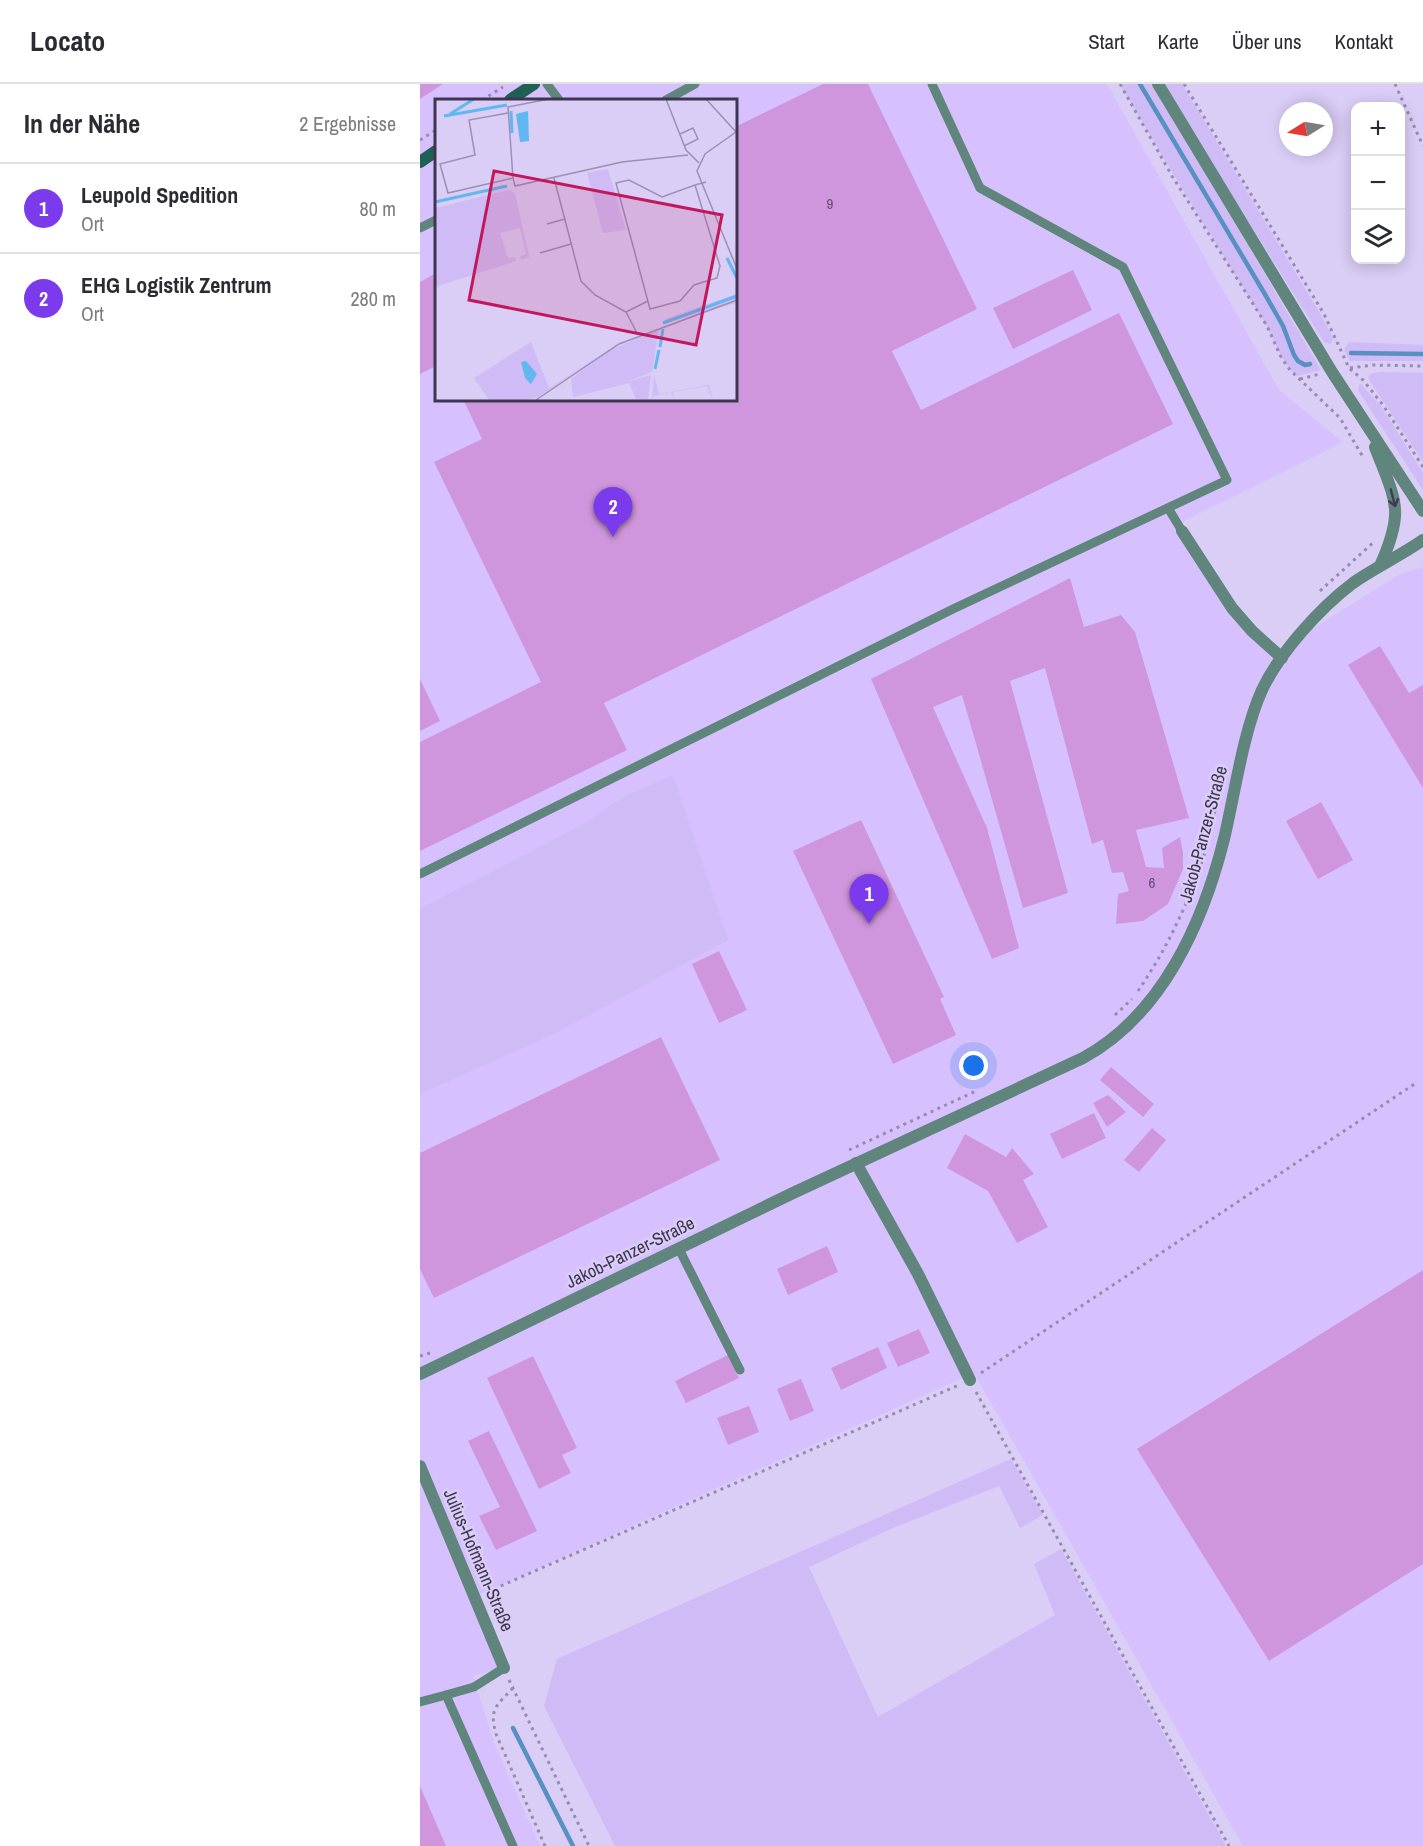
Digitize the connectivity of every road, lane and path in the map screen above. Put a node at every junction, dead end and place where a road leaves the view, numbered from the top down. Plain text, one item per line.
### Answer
1 (507, 84) edge
2 (534, 84) edge
3 (547, 84) edge
4 (695, 84) edge
5 (932, 84) edge
6 (1120, 84) edge
7 (1158, 84) edge
8 (1184, 84) edge
9 (1395, 84) edge
10 (484, 99) edge
11 (512, 99) edge
12 (558, 99) edge
13 (668, 99) edge
14 (435, 131) edge
15 (420, 140) edge
16 (1423, 146) edge
17 (435, 152) edge
18 (420, 162) edge
19 (435, 220) edge
20 (420, 228) edge
21 (1423, 366) edge
22 (1349, 368) junction
23 (1332, 372) junction
24 (1299, 379) junction
25 (1366, 424) junction
26 (1367, 464) dead end
27 (1423, 467) edge
28 (1168, 508) junction
29 (1423, 511) edge
30 (1182, 531) joint
31 (1379, 537) dead end
32 (1423, 540) edge
33 (1380, 566) junction
34 (1317, 596) dead end
35 (1282, 658) junction
36 (1216, 806) dead end
37 (1210, 832) dead end
38 (1208, 841) dead end
39 (420, 874) edge
40 (1110, 1020) dead end
41 (856, 1163) junction
42 (679, 1249) junction
43 (740, 1370) dead end
44 (420, 1374) edge
45 (970, 1380) joint
46 (420, 1466) edge
47 (504, 1668) junction
48 (513, 1688) junction
49 (446, 1695) junction
50 (420, 1702) edge
51 (513, 1846) edge
52 (545, 1846) edge
53 (589, 1846) edge
54 (1229, 1846) edge

1 - 10 path
2 - 11 main road
3 - 12 lane
4 - 13 lane
5 - 28 lane
6 - 24 path
7 - 23 street
8 - 22 path
9 - 16 path
14 - 15 path
17 - 18 main road
19 - 20 lane
21 - 22 path
22 - 23 path
22 - 27 path
23 - 24 path
23 - 25 street
24 - 26 path
25 - 29 street
25 -> 33 street
28 - 30 lane
28 - 39 lane
30 - 35 street
31 - 34 path
32 - 33 street, Jakob-Panzer-Straße
33 - 35 street, Jakob-Panzer-Straße
35 - 41 street, Jakob-Panzer-Straße
36 - 37 path
38 - 40 path
41 - 42 street, Jakob-Panzer-Straße
41 - 45 street
42 - 43 lane
42 - 44 street, Jakob-Panzer-Straße
45 - 54 path
46 - 47 street, Julius-Hofmann-Straße
47 - 48 path
47 - 49 lane
48 - 52 path
48 - 53 path
49 - 50 lane
49 - 51 lane

